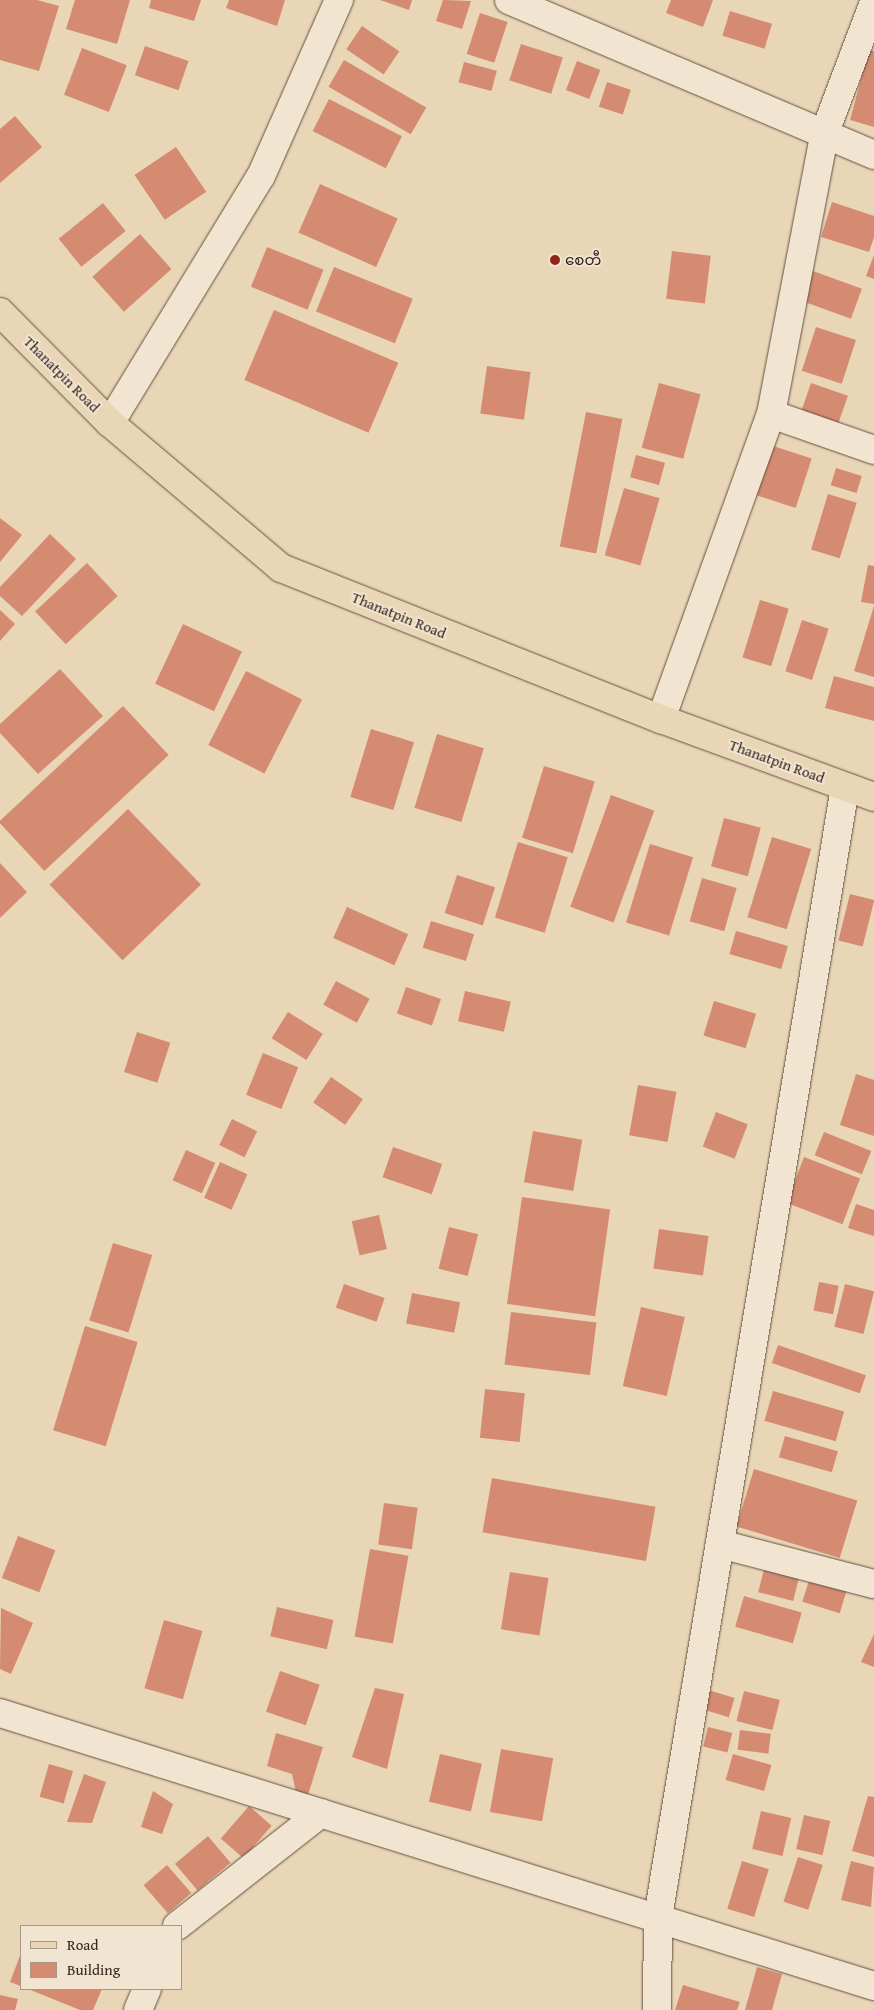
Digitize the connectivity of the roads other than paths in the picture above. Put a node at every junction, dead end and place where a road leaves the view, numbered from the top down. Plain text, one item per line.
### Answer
1 (339, 0) edge
2 (509, 0) edge
3 (874, 2) edge
4 (824, 132) junction
5 (874, 155) edge
6 (0, 312) edge
7 (771, 414) junction
8 (110, 423) junction
9 (874, 450) edge
10 (662, 719) junction
11 (846, 787) junction
12 (874, 797) edge
13 (720, 1544) junction
14 (874, 1584) edge
15 (0, 1713) edge
16 (321, 1813) junction
17 (658, 1917) junction
18 (178, 1925) edge
19 (874, 1986) edge
20 (147, 1990) edge
21 (138, 2010) edge
22 (657, 2010) edge

1 - 8 street
2 - 4 street
3 - 4 street
4 - 5 street
4 - 7 street
6 - 8 main road, Thanatpin Road
7 - 9 street
7 - 10 street
8 - 10 main road, Thanatpin Road
10 - 11 main road, Thanatpin Road
11 - 12 main road, Thanatpin Road
11 - 13 street
13 - 14 street
13 - 17 street
15 - 16 street
16 - 17 street
16 - 18 street
17 - 19 street
17 - 22 street
20 - 21 street

